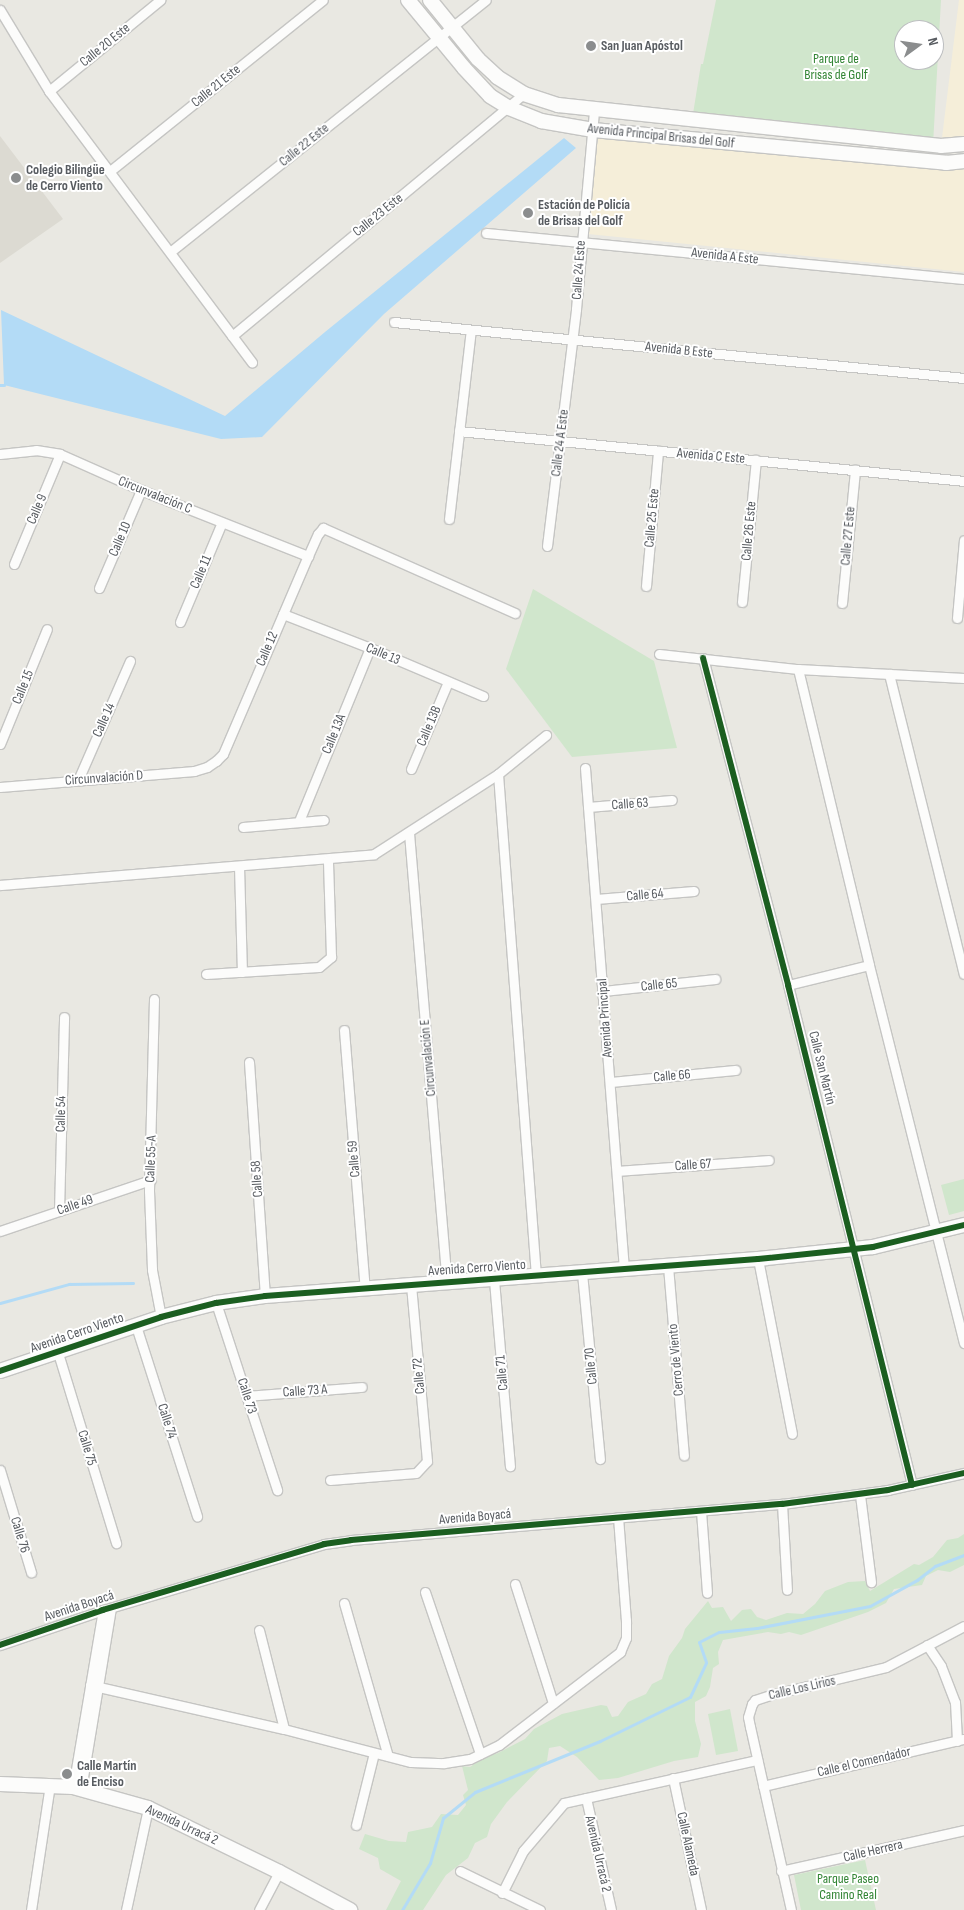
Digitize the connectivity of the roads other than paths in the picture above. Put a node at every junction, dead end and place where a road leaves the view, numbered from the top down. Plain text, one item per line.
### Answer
1 (160, 0) edge
2 (323, 0) edge
3 (408, 0) edge
4 (430, 0) edge
5 (486, 0) edge
6 (0, 10) edge
7 (452, 28) junction
8 (439, 37) junction
9 (50, 91) junction
10 (524, 94) junction
11 (509, 108) junction
12 (594, 110) junction
13 (593, 130) junction
14 (964, 144) edge
15 (964, 161) edge
16 (110, 171) junction
17 (486, 233) dead end
18 (581, 242) junction
19 (170, 252) junction
20 (964, 279) edge
21 (394, 322) dead end
22 (471, 330) junction
23 (232, 336) junction
24 (572, 340) junction
25 (252, 362) dead end
26 (964, 378) edge
27 (459, 431) junction
28 (561, 442) junction
29 (658, 451) junction
30 (0, 454) edge
31 (60, 454) junction
32 (756, 460) junction
33 (855, 470) junction
34 (964, 481) edge
35 (141, 490) junction
36 (449, 519) dead end
37 (222, 522) junction
38 (964, 540) edge
39 (546, 546) dead end
40 (308, 556) junction
41 (14, 564) dead end
42 (646, 586) dead end
43 (99, 588) dead end
44 (742, 602) dead end
45 (842, 603) dead end
46 (515, 613) dead end
47 (282, 614) junction
48 (957, 618) dead end
49 (180, 622) dead end
50 (47, 629) dead end
51 (370, 648) junction
52 (660, 654) dead end
53 (704, 658) junction
54 (130, 661) dead end
55 (798, 669) junction
56 (889, 674) junction
57 (964, 678) edge
58 (448, 682) junction
59 (483, 696) dead end
60 (546, 735) dead end
61 (0, 744) edge
62 (207, 767) joint
63 (585, 768) dead end
64 (410, 769) dead end
65 (498, 774) junction
66 (78, 780) junction
67 (0, 787) edge
68 (672, 800) dead end
69 (588, 806) junction
70 (324, 820) dead end
71 (299, 821) junction
72 (243, 828) dead end
73 (409, 833) junction
74 (328, 860) junction
75 (238, 866) junction
76 (0, 885) edge
77 (694, 891) dead end
78 (596, 900) junction
79 (960, 944) edge
80 (869, 965) junction
81 (242, 972) junction
82 (206, 974) dead end
83 (964, 974) edge
84 (715, 979) dead end
85 (788, 985) junction
86 (603, 991) junction
87 (154, 999) dead end
88 (64, 1016) dead end
89 (344, 1030) dead end
90 (249, 1062) dead end
91 (735, 1070) dead end
92 (610, 1082) junction
93 (769, 1160) dead end
94 (617, 1171) junction
95 (151, 1180) junction
96 (59, 1211) junction
97 (964, 1225) edge
98 (0, 1231) edge
99 (937, 1232) junction
100 (854, 1249) junction
101 (758, 1259) junction
102 (668, 1266) junction
103 (624, 1269) junction
104 (582, 1273) junction
105 (536, 1276) junction
106 (494, 1280) junction
107 (447, 1283) junction
108 (411, 1285) junction
109 (365, 1289) junction
110 (265, 1296) junction
111 (216, 1303) junction
112 (161, 1317) junction
113 (136, 1326) junction
114 (964, 1342) edge
115 (58, 1353) junction
116 (0, 1371) edge
117 (362, 1387) dead end
118 (247, 1396) junction
119 (792, 1434) dead end
120 (684, 1455) dead end
121 (600, 1459) dead end
122 (510, 1466) dead end
123 (0, 1470) edge
124 (964, 1473) edge
125 (330, 1480) dead end
126 (912, 1485) junction
127 (277, 1490) dead end
128 (860, 1495) junction
129 (782, 1504) junction
130 (701, 1511) junction
131 (197, 1516) dead end
132 (618, 1517) junction
133 (116, 1543) dead end
134 (31, 1572) dead end
135 (871, 1582) dead end
136 (515, 1584) dead end
137 (787, 1590) dead end
138 (425, 1592) dead end
139 (707, 1593) dead end
140 (344, 1604) dead end
141 (107, 1609) junction
142 (964, 1626) edge
143 (259, 1630) dead end
144 (0, 1645) edge
145 (927, 1646) junction
146 (95, 1686) junction
147 (553, 1703) junction
148 (284, 1730) junction
149 (961, 1740) edge
150 (374, 1753) junction
151 (480, 1754) junction
152 (388, 1756) junction
153 (757, 1760) junction
154 (673, 1778) junction
155 (0, 1784) edge
156 (50, 1785) junction
157 (763, 1786) junction
158 (77, 1788) junction
159 (586, 1798) junction
160 (148, 1808) junction
161 (356, 1825) dead end
162 (964, 1830) edge
163 (460, 1871) dead end
164 (782, 1871) junction
165 (279, 1872) junction
166 (502, 1893) junction
167 (31, 1910) edge
168 (126, 1910) edge
169 (259, 1910) edge
170 (350, 1910) edge
171 (540, 1910) edge
172 (611, 1910) edge
173 (701, 1910) edge
174 (791, 1910) edge

1 - 9 street, Calle 20 Este
2 - 16 street, Calle 21 Este
3 - 8 street, Avenida Principal Brisas del Golf
4 - 7 street, Avenida Principal Brisas del Golf
5 - 7 street, Calle 22 Este
6 - 9 street
7 - 8 street, Calle 22 Este
7 - 10 street, Avenida Principal Brisas del Golf
8 - 11 street, Avenida Principal Brisas del Golf
8 - 19 street, Calle 22 Este
9 - 16 street
10 - 11 street, Calle 23 Este
10 - 12 street, Avenida Principal Brisas del Golf
11 - 13 street, Avenida Principal Brisas del Golf
11 - 23 street, Calle 23 Este
12 - 13 street, Calle 24 Este
12 - 14 street, Avenida Principal Brisas del Golf
13 - 15 street, Avenida Principal Brisas del Golf
13 - 18 street, Calle 24 Este
16 - 19 street
17 - 18 street, Avenida A Este
18 - 20 street, Avenida A Este
18 - 24 street, Calle 24 Este
19 - 23 street
21 - 22 street, Avenida B Este
22 - 24 street, Avenida B Este
22 - 27 street
23 - 25 street
24 - 26 street, Avenida B Este
24 - 28 street, Calle 24 A Este
27 - 28 street, Avenida C Este
27 - 36 street
28 - 29 street, Avenida C Este
28 - 39 street, Calle 24 A Este
29 - 32 street, Avenida C Este
29 - 42 street, Calle 25 Este
30 - 31 street, Circunvalación C
31 - 35 street, Circunvalación C
31 - 41 street, Calle 9
32 - 33 street, Avenida C Este
32 - 44 street, Calle 26 Este
33 - 34 street, Avenida C Este
33 - 45 street, Calle 27 Este
35 - 37 street, Circunvalación C
35 - 43 street, Calle 10
37 - 40 street, Circunvalación C
37 - 49 street, Calle 11
38 - 48 street
40 - 46 street, Calle 12
40 - 47 street, Calle 12
47 - 51 street, Calle 13
47 - 62 street, Calle 12
50 - 61 street, Calle 15
51 - 58 street, Calle 13
51 - 71 street, Calle 13A
52 - 53 street
53 - 55 street
53 - 85 street, Calle San Martín
54 - 66 street, Calle 14
55 - 56 street
55 - 80 street
56 - 57 street
56 - 79 street
58 - 59 street, Calle 13
58 - 64 street, Calle 13B
60 - 65 street
62 - 66 street, Circunvalación D
63 - 69 street, Avenida Principal
65 - 73 street
65 - 105 street
66 - 67 street, Circunvalación D
68 - 69 street, Calle 63
69 - 78 street, Avenida Principal
70 - 71 street
71 - 72 street
73 - 74 street
73 - 107 street, Circunvalación E
74 - 75 street
74 - 81 street
75 - 76 street
75 - 81 street
77 - 78 street, Calle 64
78 - 86 street, Avenida Principal
79 - 83 street
80 - 85 street
80 - 99 street
81 - 82 street
84 - 86 street, Calle 65
85 - 100 street, Calle San Martín
86 - 92 street, Avenida Principal
87 - 95 street, Calle 55-A
88 - 96 street, Calle 54
89 - 109 street, Calle 59
90 - 110 street, Calle 58
91 - 92 street, Calle 66
92 - 94 street, Avenida Principal
93 - 94 street, Calle 67
94 - 103 street, Avenida Principal
95 - 96 street, Calle 49
95 - 112 street, Calle 55-A
96 - 98 street, Calle 49
97 - 99 street, Avenida Cerro Viento
99 - 100 street, Avenida Cerro Viento
99 - 114 street
100 - 101 street, Avenida Cerro Viento
100 - 126 street, Calle San Martín
101 - 102 street, Avenida Cerro Viento
101 - 119 street
102 - 103 street, Avenida Cerro Viento
102 - 120 street, Cerro de Viento
103 - 104 street, Avenida Cerro Viento
104 - 105 street, Avenida Cerro Viento
104 - 121 street, Calle 70
105 - 106 street, Avenida Cerro Viento
106 - 107 street, Avenida Cerro Viento
106 - 122 street, Calle 71
107 - 108 street, Avenida Cerro Viento
108 - 109 street, Avenida Cerro Viento
108 - 125 street, Calle 72
109 - 110 street, Avenida Cerro Viento
110 - 111 street, Avenida Cerro Viento
111 - 112 street, Avenida Cerro Viento
111 - 118 street, Calle 73
112 - 113 street, Avenida Cerro Viento
113 - 115 street, Avenida Cerro Viento
113 - 131 street, Calle 74
115 - 116 street, Avenida Cerro Viento
115 - 133 street, Calle 75
117 - 118 street, Calle 73 A
118 - 127 street, Calle 73
123 - 134 street, Calle 76
124 - 126 street, Avenida Boyacá
126 - 128 street, Avenida Boyacá
128 - 129 street, Avenida Boyacá
128 - 135 street
129 - 130 street, Avenida Boyacá
129 - 137 street
130 - 132 street, Avenida Boyacá
130 - 139 street
132 - 141 street, Avenida Boyacá
132 - 147 street
136 - 147 street
138 - 151 street
140 - 152 street
141 - 144 street, Avenida Boyacá
141 - 146 street
142 - 145 street, Calle Los Lirios
143 - 148 street
145 - 149 street
145 - 153 street, Calle Los Lirios
146 - 148 street
146 - 158 street
147 - 151 street
148 - 150 street
149 - 157 street, Calle el Comendador
150 - 152 street
150 - 161 street
151 - 152 street
153 - 154 street
153 - 157 street, Calle Los Lirios
154 - 159 street
154 - 173 street, Calle Alameda
155 - 156 street, Avenida Urracá 2
156 - 158 street, Avenida Urracá 2
156 - 167 street
157 - 164 street, Calle Los Lirios
158 - 160 street, Avenida Urracá 2
159 - 166 street
159 - 172 street, Avenida Urracá 2
160 - 165 street, Avenida Urracá 2
160 - 168 street
162 - 164 street, Calle Herrera
163 - 166 street
164 - 174 street, Calle Los Lirios
165 - 169 street
165 - 170 street, Avenida Urracá 2
166 - 171 street

